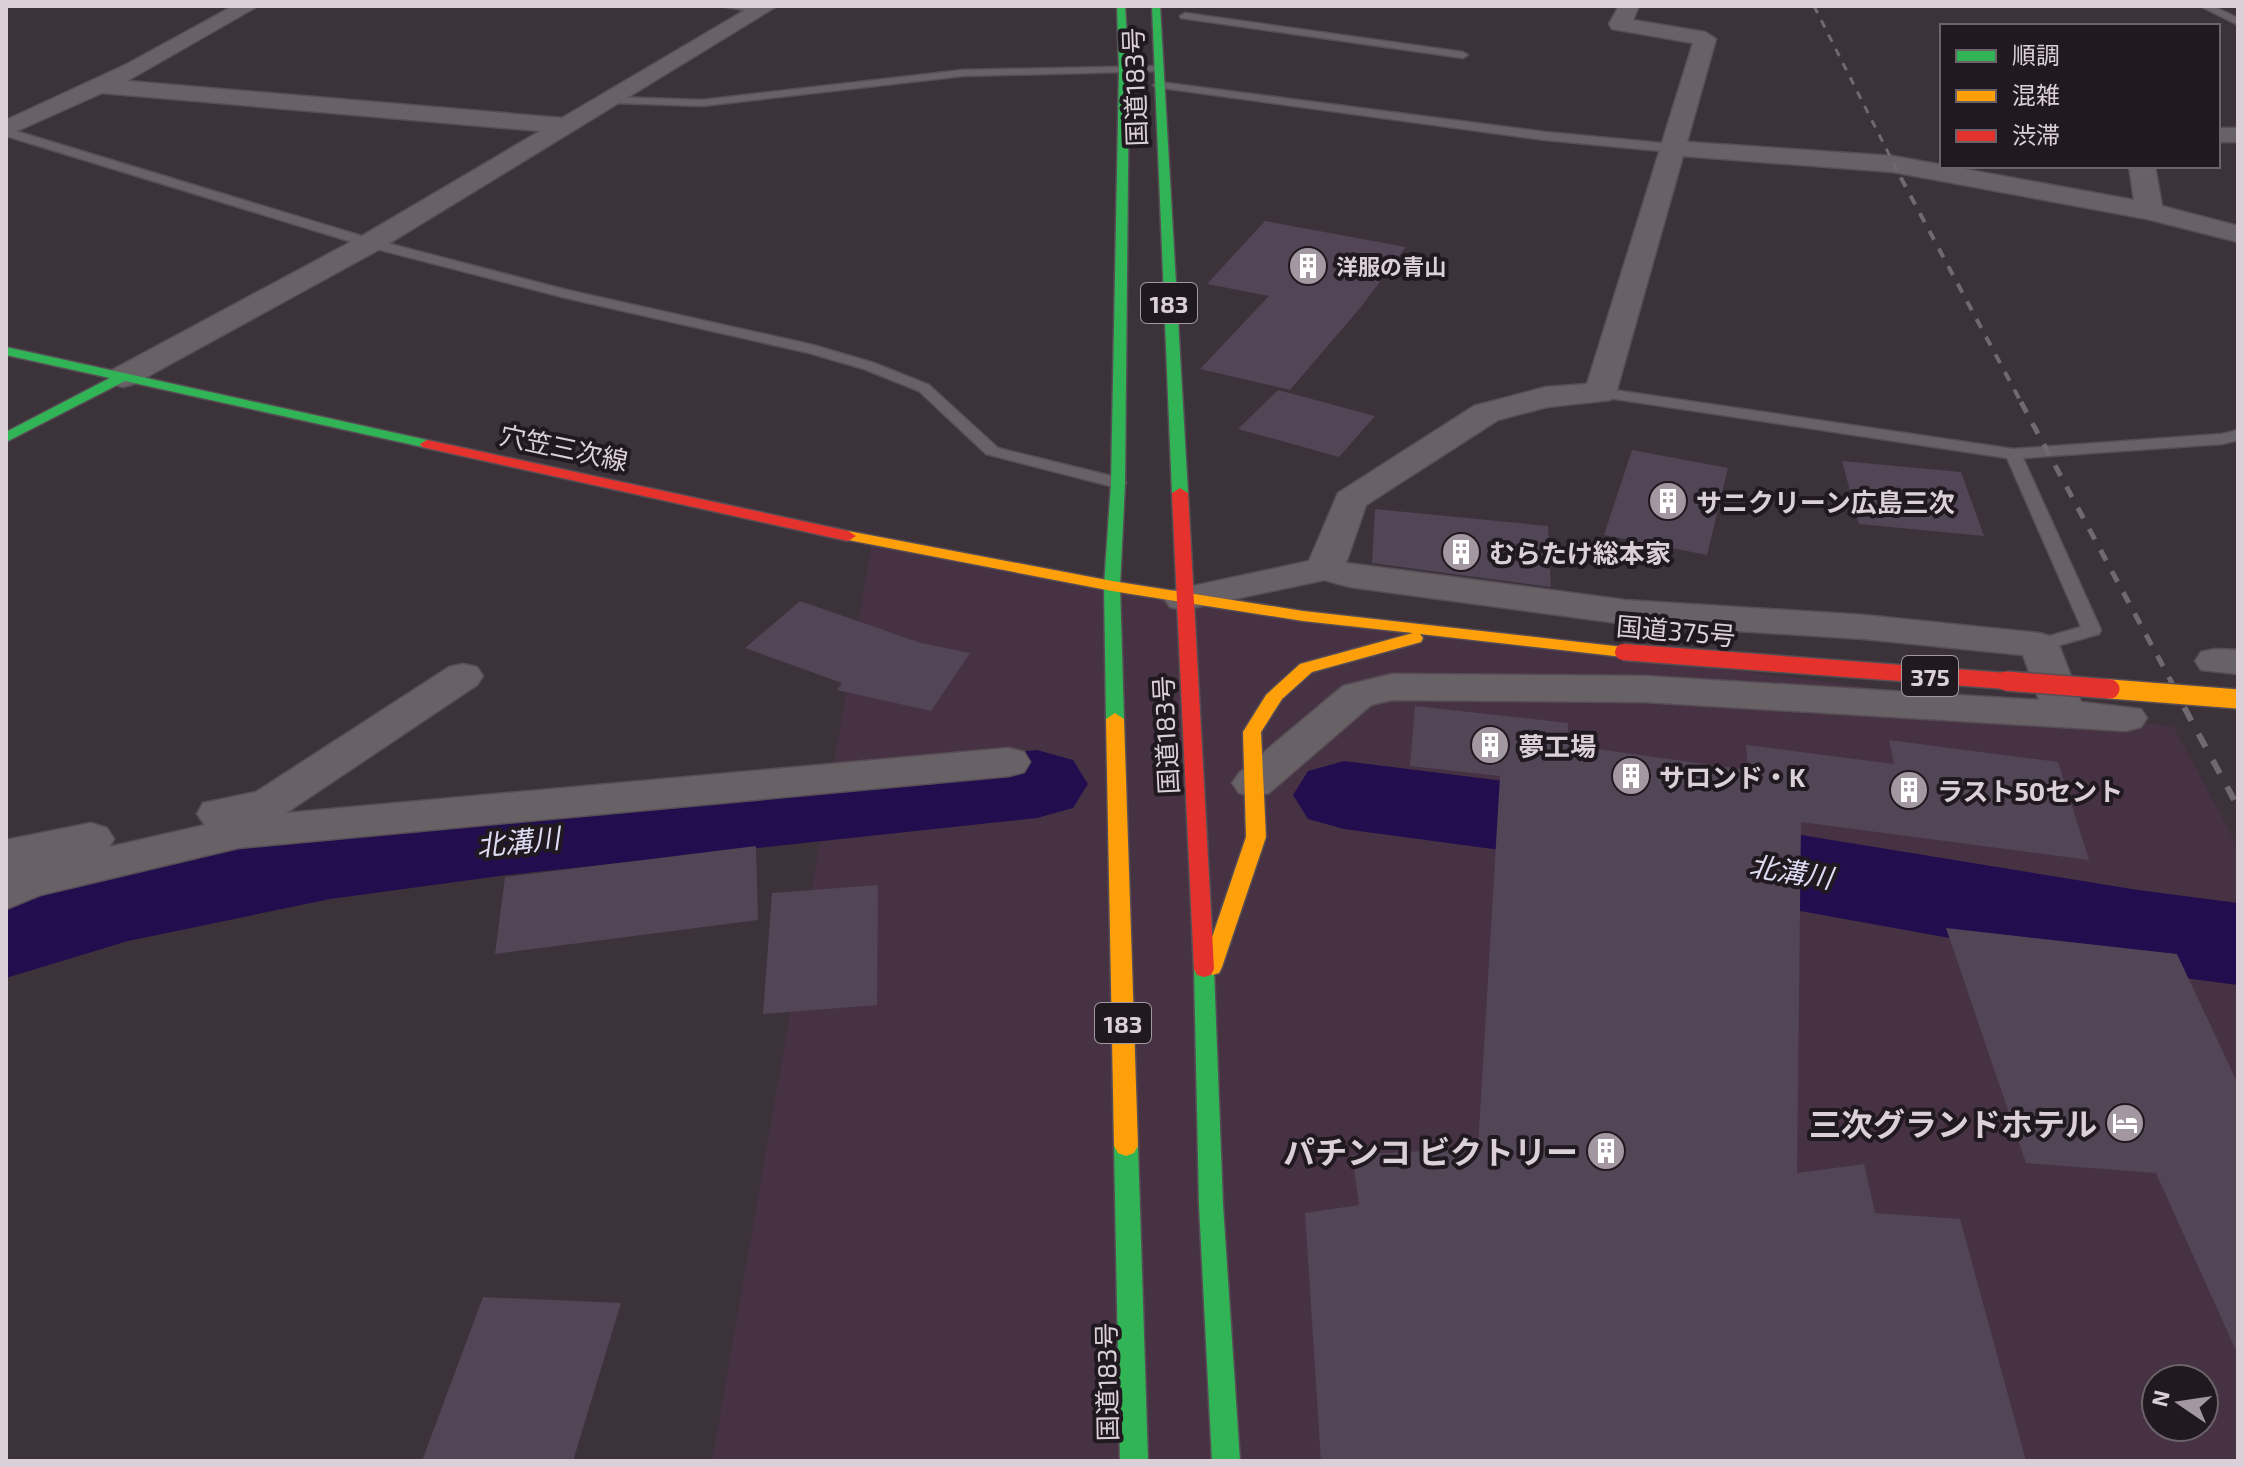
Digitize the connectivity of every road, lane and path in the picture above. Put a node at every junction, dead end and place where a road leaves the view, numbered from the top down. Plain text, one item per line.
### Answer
1 (248, 6) edge
2 (726, 6) edge
3 (1121, 6) edge
4 (1629, 6) edge
5 (2205, 6) edge
6 (763, 8) edge
7 (1188, 11) edge
8 (1156, 12) edge
9 (2238, 22) edge
10 (1463, 55) dead end
11 (1124, 69) junction
12 (1158, 77) junction
13 (102, 86) junction
14 (613, 100) junction
15 (566, 126) junction
16 (6, 130) edge
17 (1672, 148) junction
18 (2142, 168) edge
19 (2149, 211) junction
20 (2238, 234) edge
21 (370, 243) junction
22 (6, 351) edge
23 (123, 377) junction
24 (1600, 393) junction
25 (2238, 435) edge
26 (6, 438) edge
27 (2013, 454) junction
28 (1118, 483) junction
29 (1325, 569) junction
30 (1112, 586) junction
31 (1183, 599) junction
32 (1433, 633) junction
33 (2039, 645) junction
34 (463, 676) dead end
35 (2238, 699) edge
36 (2064, 712) junction
37 (2126, 718) dead end
38 (1009, 762) dead end
39 (1254, 783) junction
40 (6, 856) edge
41 (6, 892) edge
42 (1205, 988) junction
43 (1134, 1461) edge
44 (1226, 1461) edge

1 - 13 street
2 - 6 lane
3 - 11 main road, 国道183号 / 183
4 - 17 street
5 - 9 lane
6 - 14 street
7 - 8 lane
7 - 10 lane
8 - 12 main road, 国道183号 / 183
11 - 12 lane
11 - 14 lane
11 - 28 main road, 国道183号 / 183
12 - 17 lane
12 - 31 main road, 国道183号 / 183
13 - 15 street
13 - 16 street
14 - 15 street
15 - 21 street
16 - 21 lane
17 - 19 street
17 - 24 street
18 - 19 street
19 - 20 street
21 - 23 street
21 - 28 lane
22 - 23 main road, 穴笠三次線
23 - 26 main road
23 - 30 main road, 穴笠三次線
24 - 27 lane
24 - 29 street
25 - 27 lane
27 - 33 lane
28 - 30 main road, 国道183号 / 183
29 - 31 street
29 - 33 street
30 - 31 main road, 国道375号 / 375
30 - 43 main road, 国道183号 / 183
31 - 32 main road, 国道375号 / 375
31 - 42 main road, 国道183号 / 183
32 - 35 main road, 国道375号 / 375, bridge
32 - 39 main road
33 - 36 street
34 - 40 street
36 - 37 street
36 - 39 street
38 - 41 street
39 - 42 main road
42 - 44 main road, 国道183号 / 183

